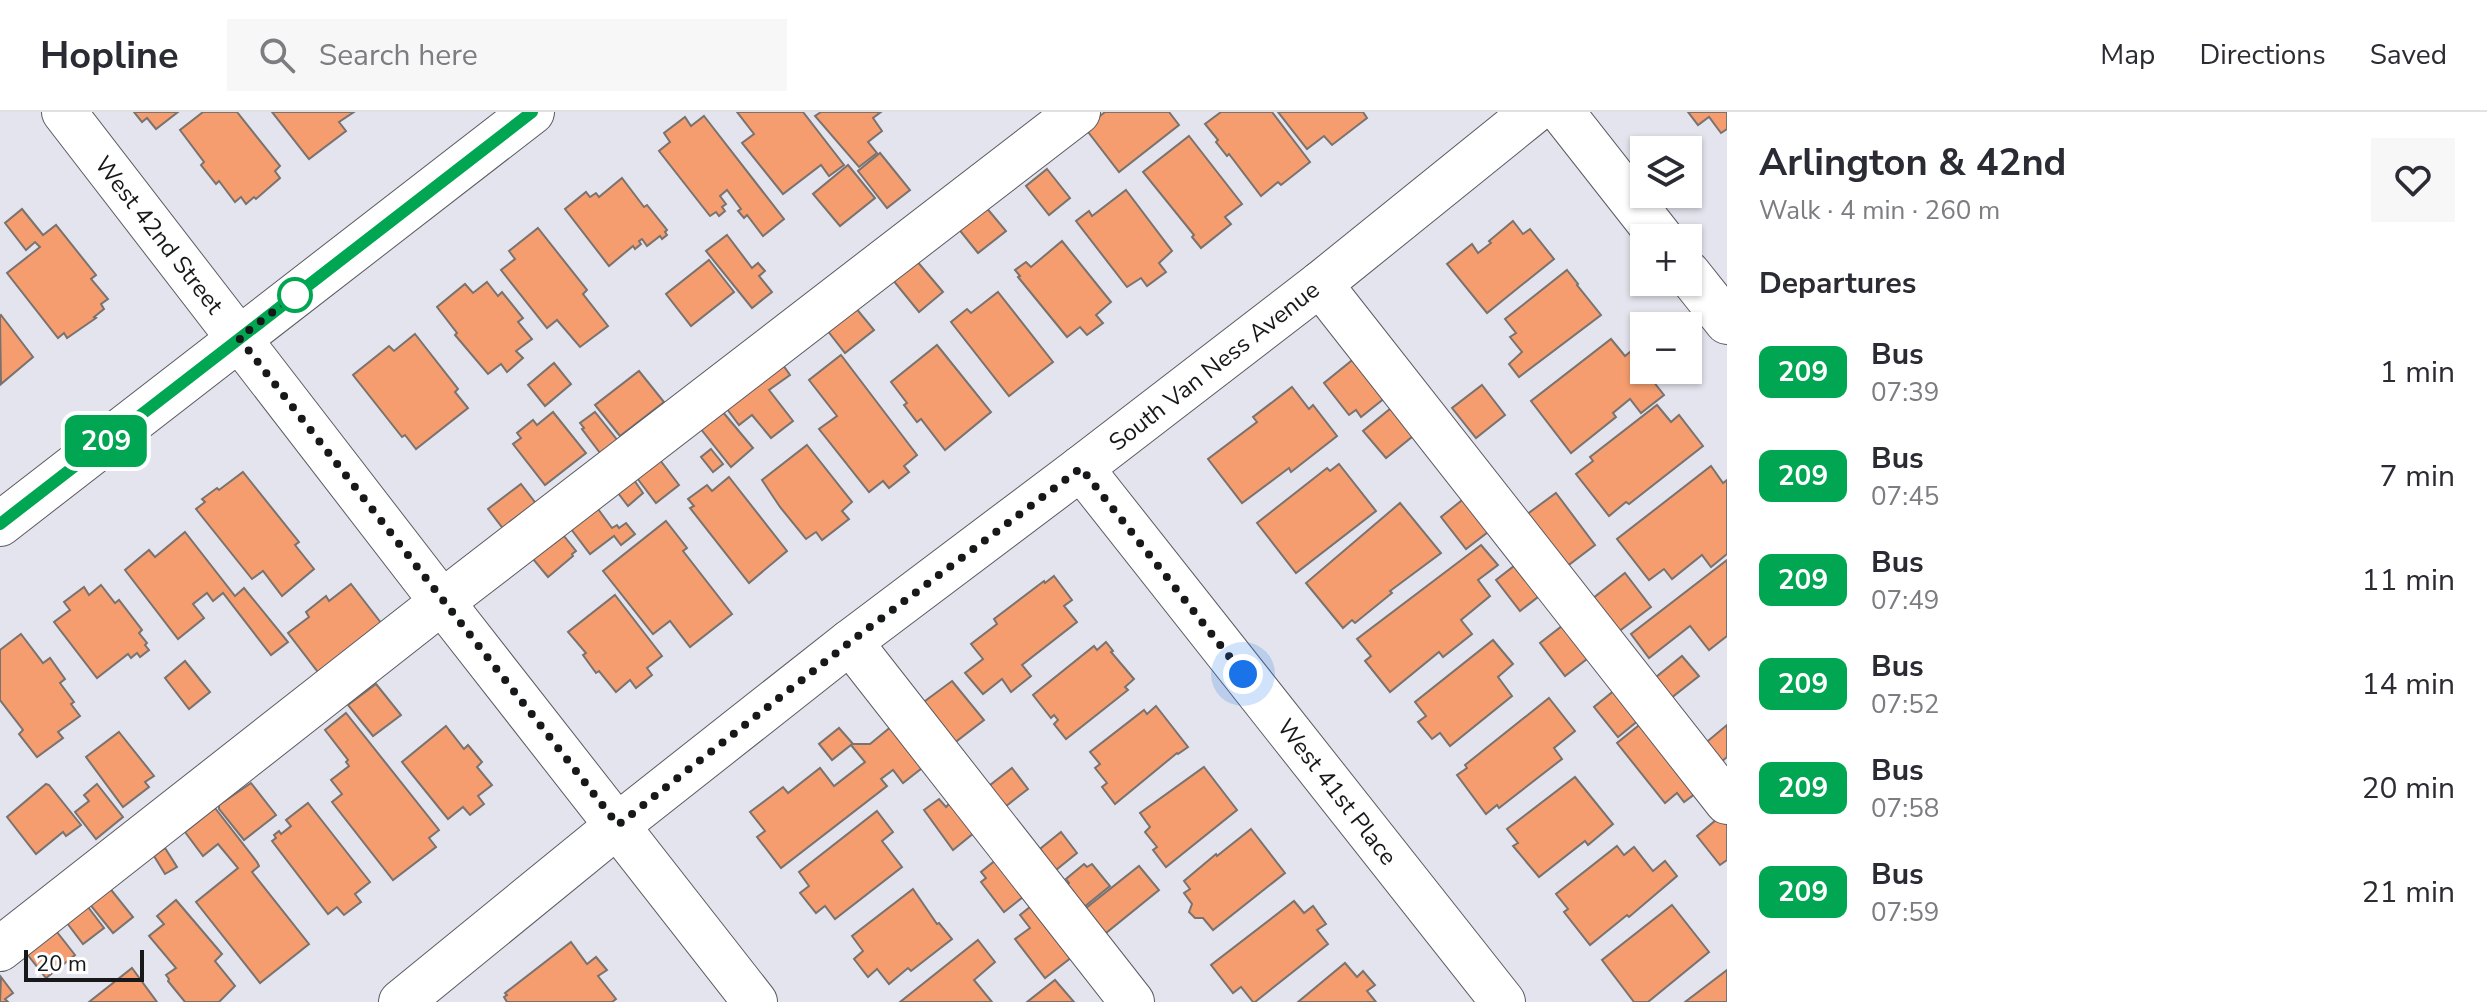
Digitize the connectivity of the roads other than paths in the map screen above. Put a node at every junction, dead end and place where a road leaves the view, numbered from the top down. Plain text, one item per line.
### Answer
1 (64, 112) edge
2 (532, 112) edge
3 (1078, 112) edge
4 (1533, 112) edge
5 (1562, 112) edge
6 (1650, 224) edge
7 (1320, 284) junction
8 (1702, 291) edge
9 (1727, 322) edge
10 (239, 338) junction
11 (1081, 468) junction
12 (0, 524) edge
13 (442, 602) junction
14 (850, 642) junction
15 (1727, 802) edge
16 (618, 825) junction
17 (0, 949) edge
18 (401, 1002) edge
19 (755, 1002) edge
20 (1132, 1002) edge
21 (1503, 1002) edge

1 - 10 street, West 42nd Street
2 - 10 street
3 - 13 street
4 - 7 street, South Van Ness Avenue
5 - 6 street
7 - 11 street, South Van Ness Avenue
7 - 15 street
8 - 9 street
10 - 12 street
10 - 13 street, West 42nd Street
11 - 14 street, South Van Ness Avenue
11 - 21 street, West 41st Place
13 - 16 street, West 42nd Street
13 - 17 street
14 - 16 street, South Van Ness Avenue
14 - 20 street
16 - 18 street, South Van Ness Avenue
16 - 19 street, West 42nd Street

